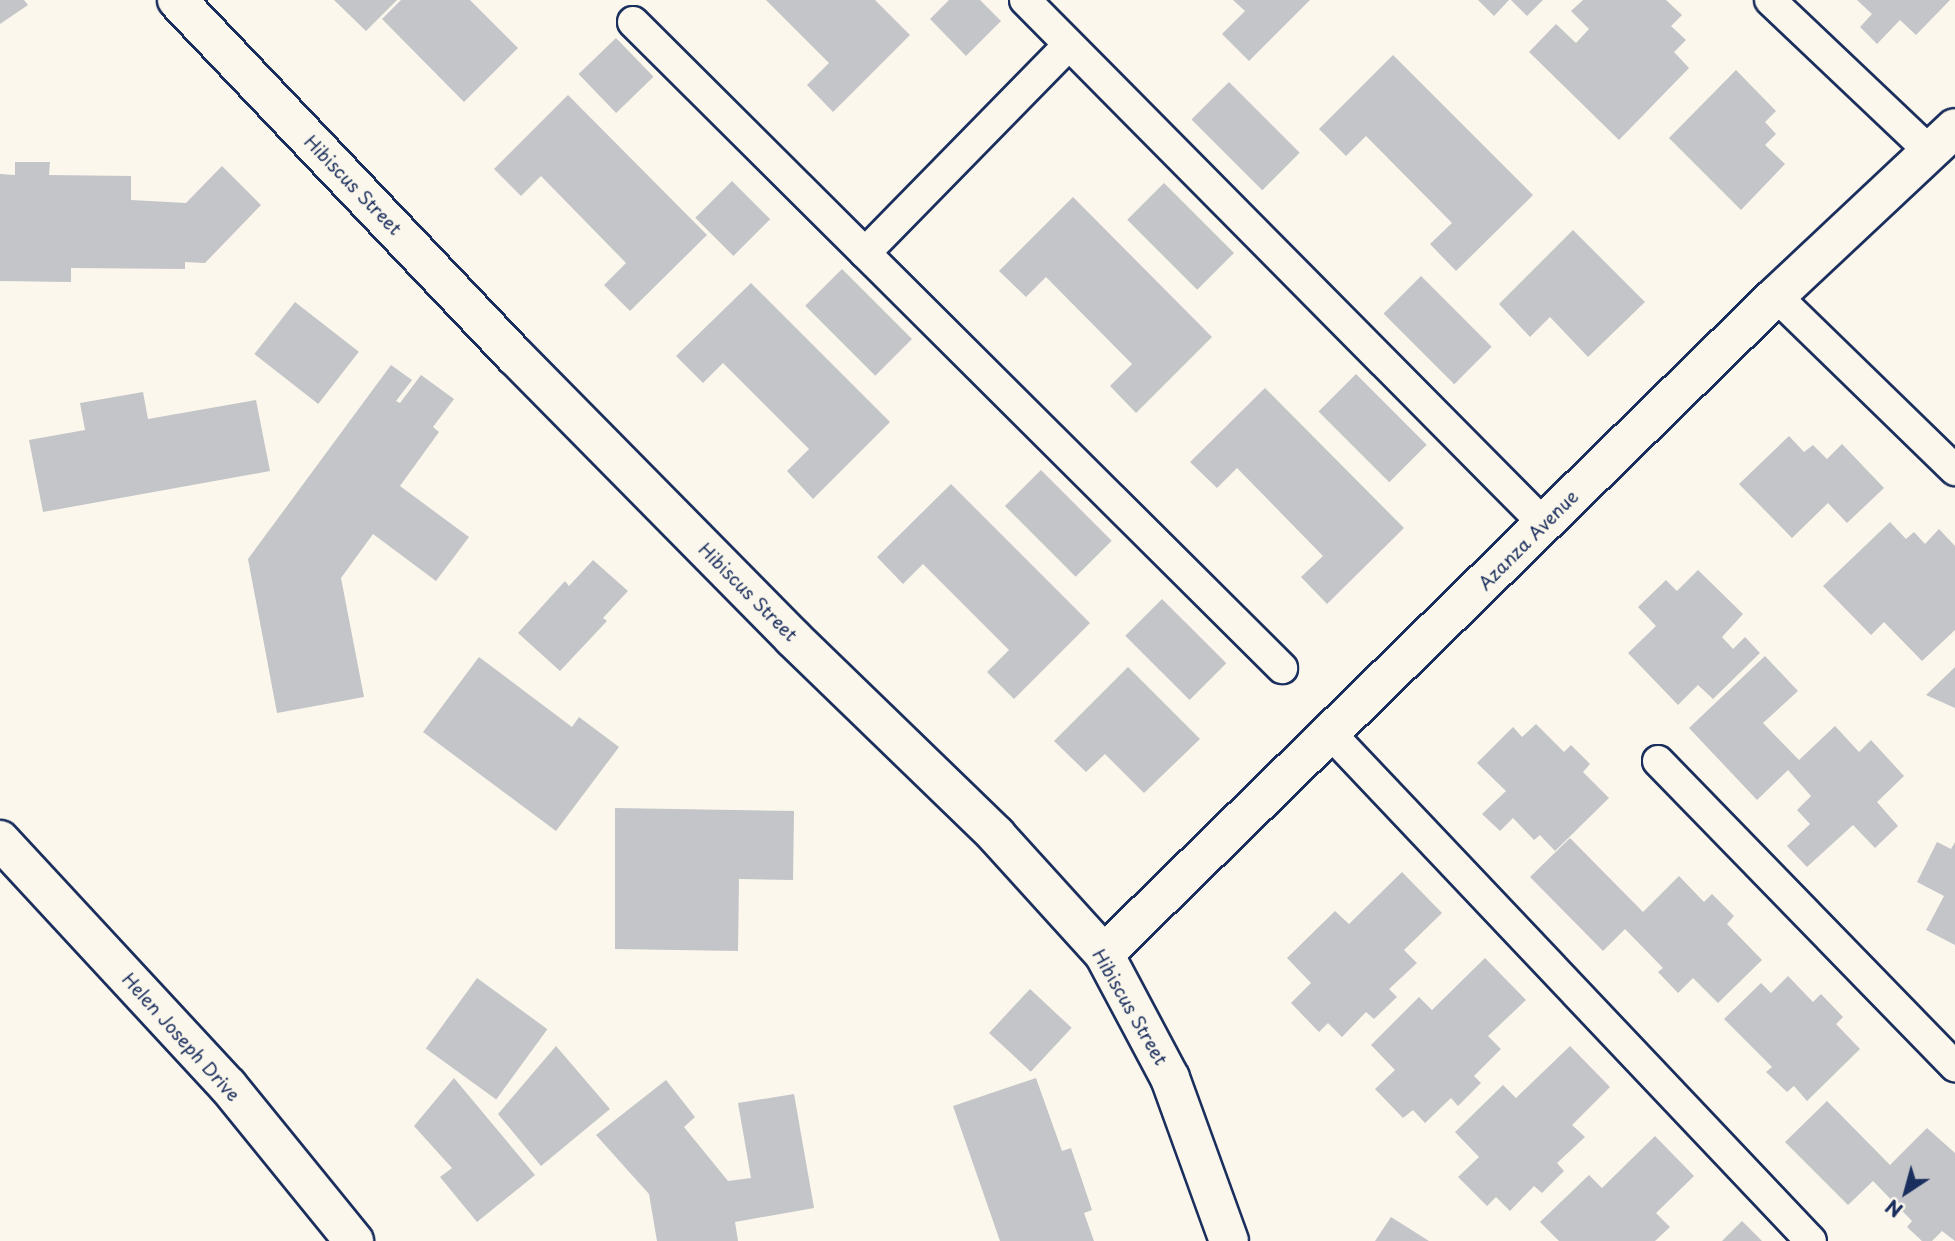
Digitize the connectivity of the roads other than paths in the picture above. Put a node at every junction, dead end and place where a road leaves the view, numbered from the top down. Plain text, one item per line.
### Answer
1 (177, 0) edge
2 (1025, 0) edge
3 (1770, 0) edge
4 (633, 22) dead end
5 (1069, 45) junction
6 (1942, 140) edge
7 (865, 253) junction
8 (1776, 296) junction
9 (1955, 470) edge
10 (1544, 524) junction
11 (1282, 668) dead end
12 (1331, 734) junction
13 (1658, 761) dead end
14 (0, 840) edge
15 (1104, 954) junction
16 (1955, 1066) edge
17 (354, 1241) edge
18 (1229, 1241) edge
19 (1811, 1241) edge

1 - 15 street, Hibiscus Street
2 - 5 lane
3 - 6 lane
4 - 7 lane
5 - 7 lane
5 - 10 lane
6 - 8 street, Azanza Avenue
7 - 11 lane
8 - 9 lane
8 - 10 street, Azanza Avenue
10 - 12 street, Azanza Avenue
12 - 15 street, Azanza Avenue
12 - 19 lane
13 - 16 lane
14 - 17 street, Helen Joseph Drive
15 - 18 street, Hibiscus Street

